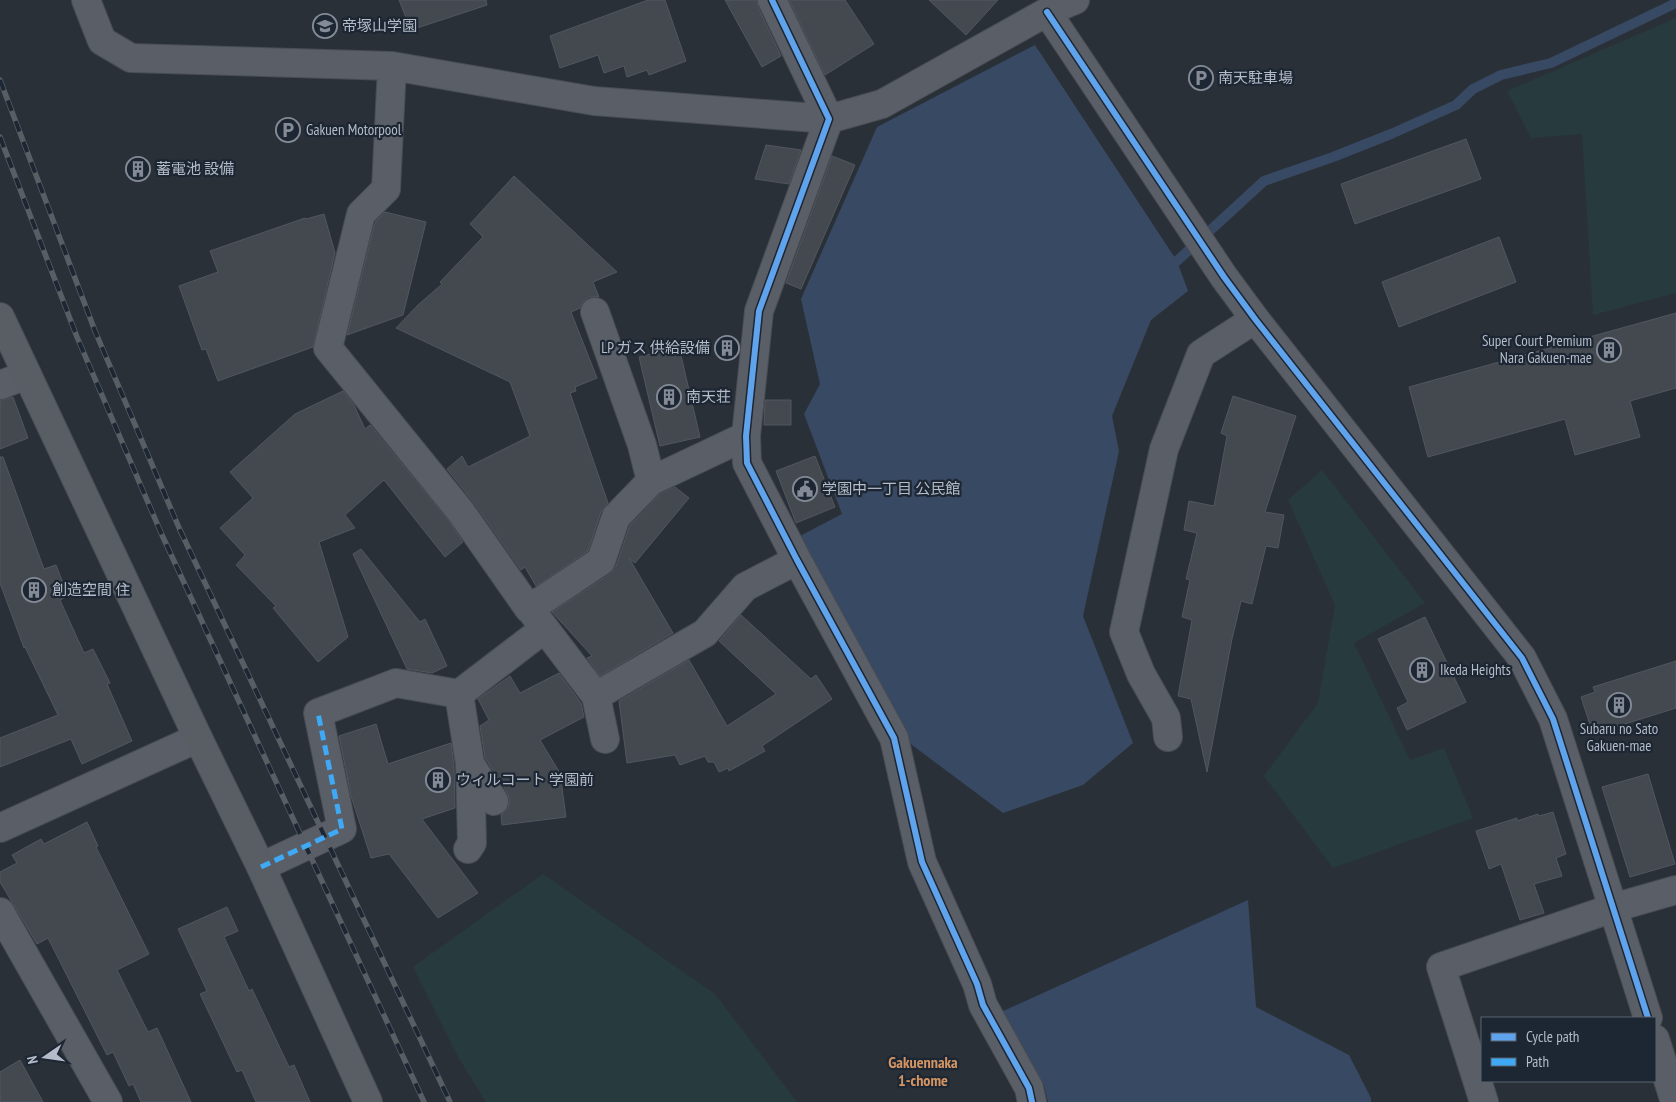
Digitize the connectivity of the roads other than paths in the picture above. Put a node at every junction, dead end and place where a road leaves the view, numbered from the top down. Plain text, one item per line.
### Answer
1 (86, 0) edge
2 (772, 0) edge
3 (1075, 0) edge
4 (1036, 11) edge
5 (392, 66) junction
6 (829, 119) junction
7 (595, 312) dead end
8 (0, 317) edge
9 (1255, 319) junction
10 (27, 375) junction
11 (0, 385) edge
12 (746, 436) junction
13 (651, 481) junction
14 (797, 560) junction
15 (537, 619) junction
16 (459, 694) junction
17 (596, 696) junction
18 (1168, 737) dead end
19 (198, 738) junction
20 (606, 739) dead end
21 (470, 764) junction
22 (494, 801) dead end
23 (0, 828) edge
24 (468, 849) dead end
25 (261, 868) junction
26 (1676, 890) edge
27 (1613, 908) junction
28 (0, 912) edge
29 (1648, 1017) edge
30 (1656, 1042) edge
31 (108, 1102) edge
32 (368, 1102) edge
33 (1032, 1102) edge
34 (1484, 1102) edge
35 (1675, 1102) edge

1 - 5 street
2 - 6 street
3 - 4 street
4 - 6 street
4 - 9 street
5 - 6 street
5 - 15 street
6 - 12 street
7 - 13 street
8 - 10 street
9 - 18 street
9 - 27 street
10 - 11 street
10 - 19 street
12 - 13 street
12 - 14 street
13 - 15 street
14 - 17 street
14 - 33 street
15 - 16 street
15 - 17 street
16 - 21 street
16 - 25 street
17 - 20 street
19 - 23 street
19 - 25 street
21 - 22 street
21 - 24 street
25 - 32 street
26 - 27 street
27 - 29 street
27 - 34 street
28 - 31 street
30 - 35 street

